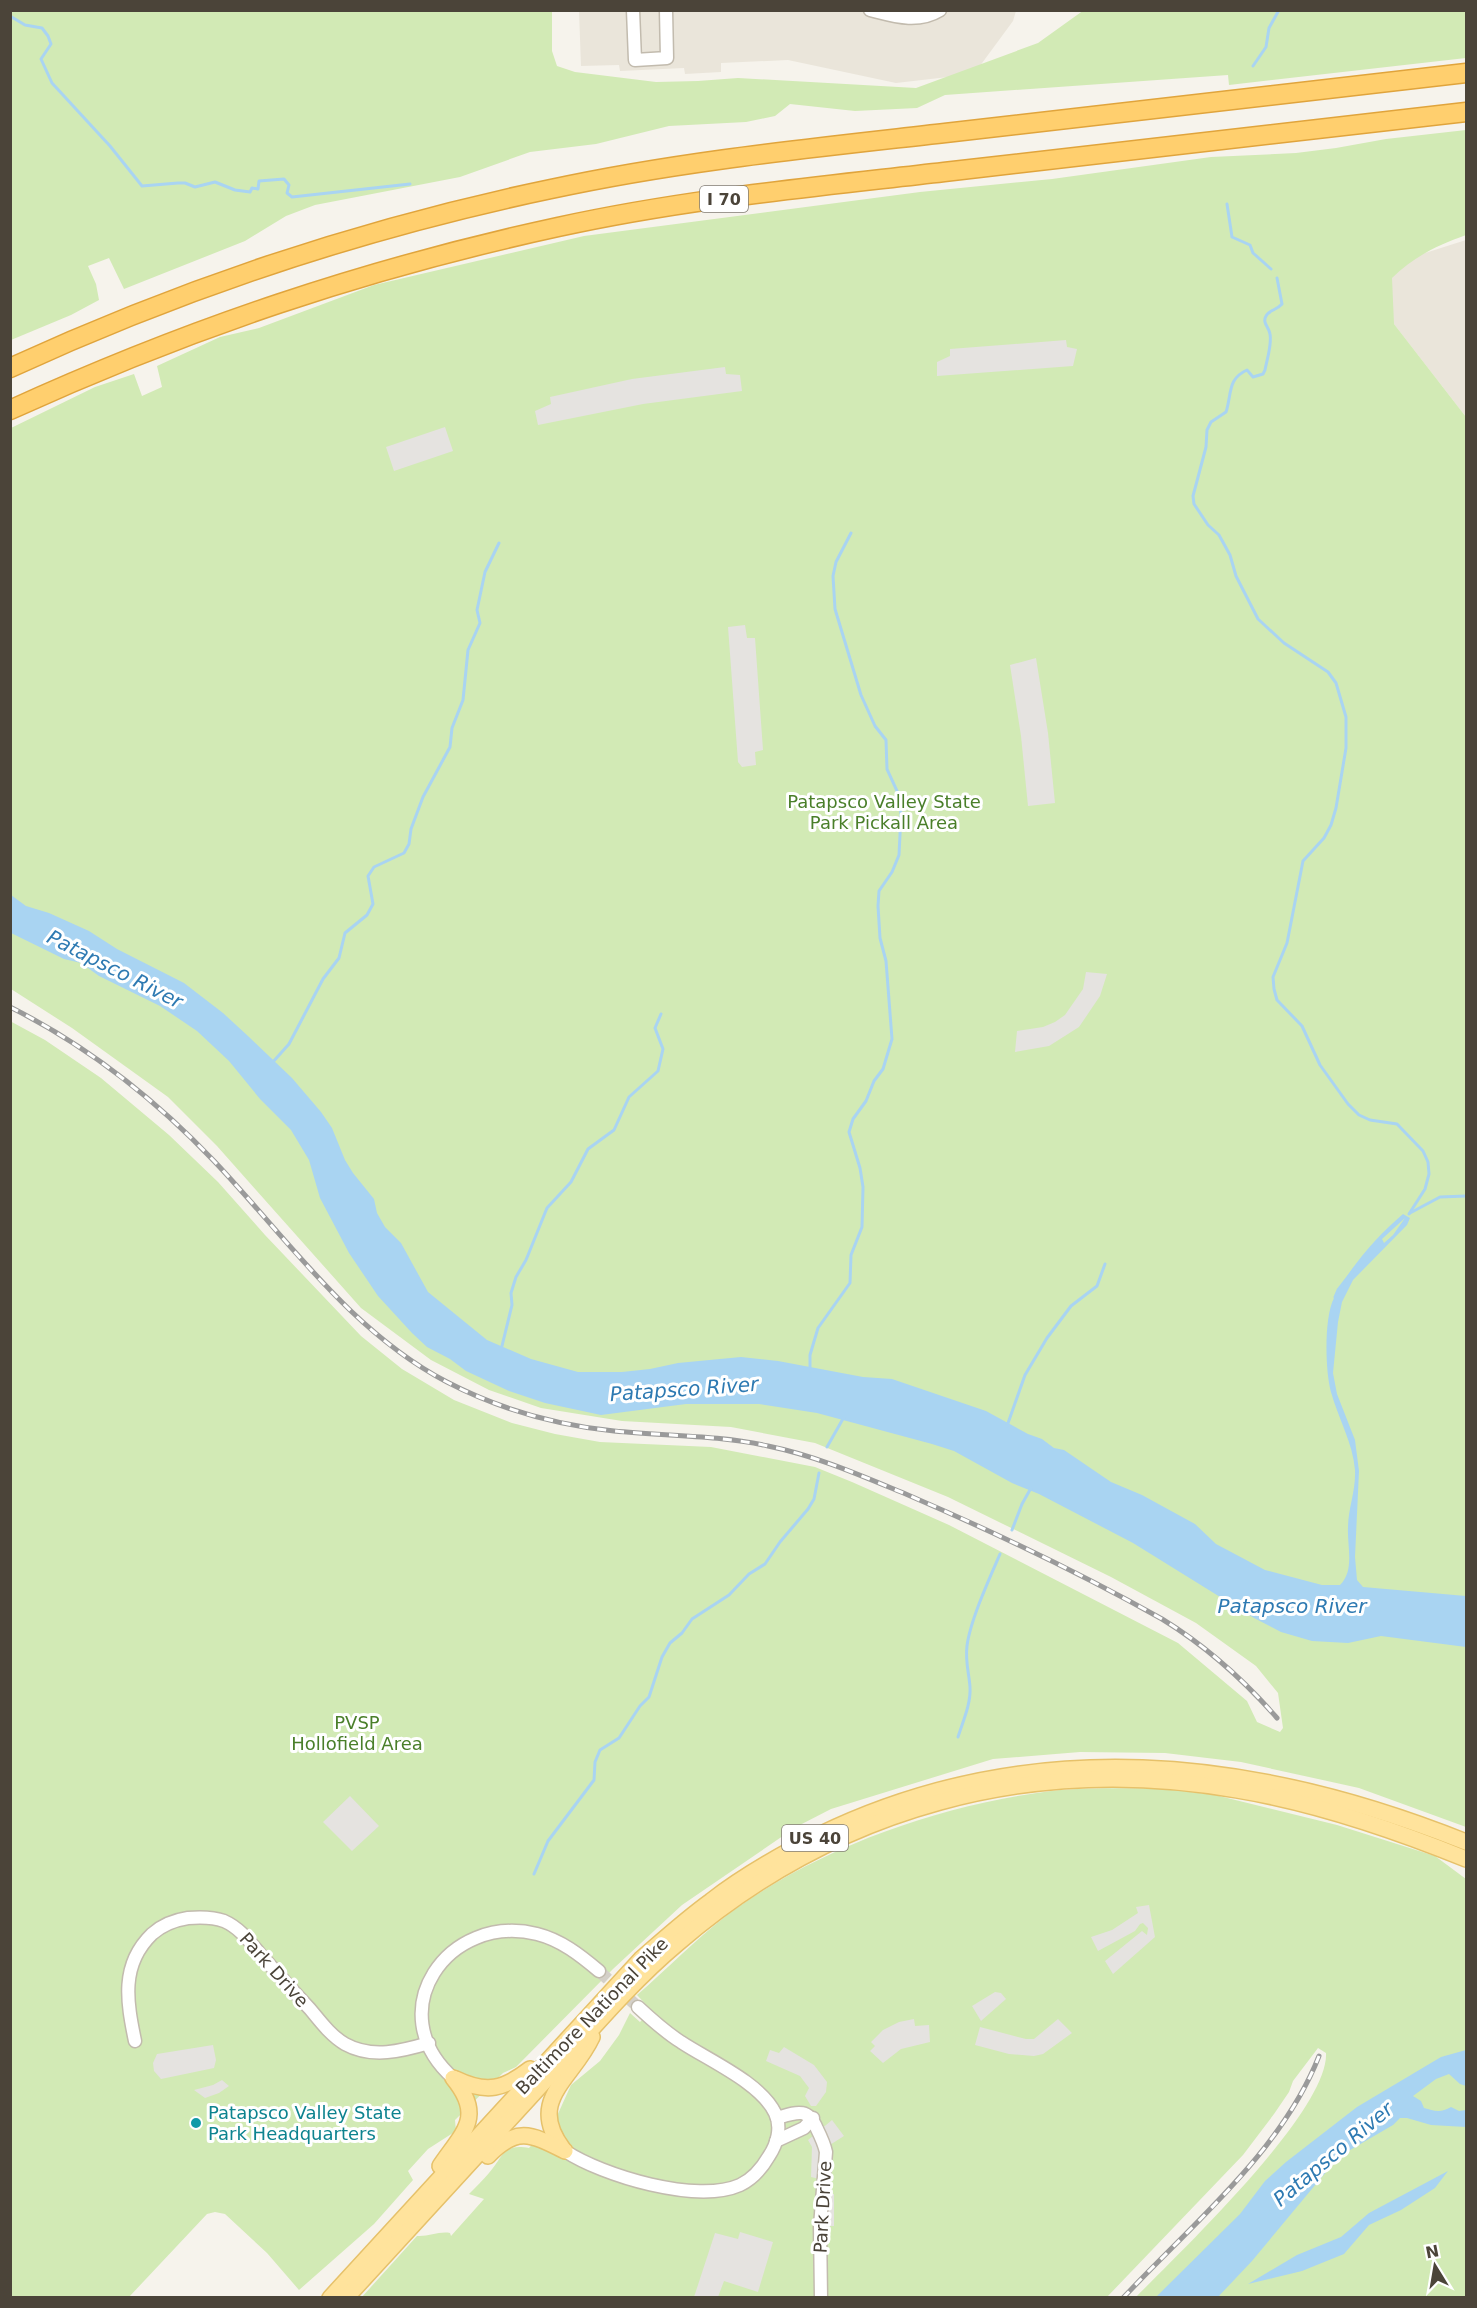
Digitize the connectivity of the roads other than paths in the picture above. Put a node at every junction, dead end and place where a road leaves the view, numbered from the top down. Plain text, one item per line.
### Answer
1 (633, 10) edge
2 (666, 10) edge
3 (870, 10) edge
4 (940, 10) edge
5 (1467, 73) edge
6 (1467, 112) edge
7 (10, 368) edge
8 (10, 410) edge
9 (1467, 1842) edge
10 (1467, 1859) edge
11 (599, 1971) tunnel mouth
12 (638, 2007) tunnel mouth
13 (600, 2021) junction
14 (567, 2039) junction
15 (135, 2041) dead end
16 (429, 2043) junction
17 (453, 2078) junction
18 (777, 2118) junction
19 (813, 2118) junction
20 (776, 2141) junction
21 (565, 2151) junction
22 (433, 2203) junction
23 (415, 2205) junction
24 (330, 2298) edge
25 (346, 2298) edge
26 (821, 2298) edge

1 - 2 street
3 - 4 street
5 - 7 highway, I 70
6 - 8 highway, I 70
9 - 14 main road, Baltimore National Pike / US 40
10 - 13 main road, Baltimore National Pike / US 40
11 - 16 street
12 - 18 street
13 - 21 main road
13 - 22 main road, Baltimore National Pike / US 40
14 - 17 main road
14 - 23 main road, Baltimore National Pike / US 40
15 - 16 street, Park Drive
16 - 17 street
17 - 23 main road
18 - 19 street
18 - 20 street
19 - 20 street
19 - 26 street, Park Drive
20 - 21 street
21 - 22 main road
22 - 25 main road, Baltimore National Pike / US 40
23 - 24 main road, Baltimore National Pike / US 40

